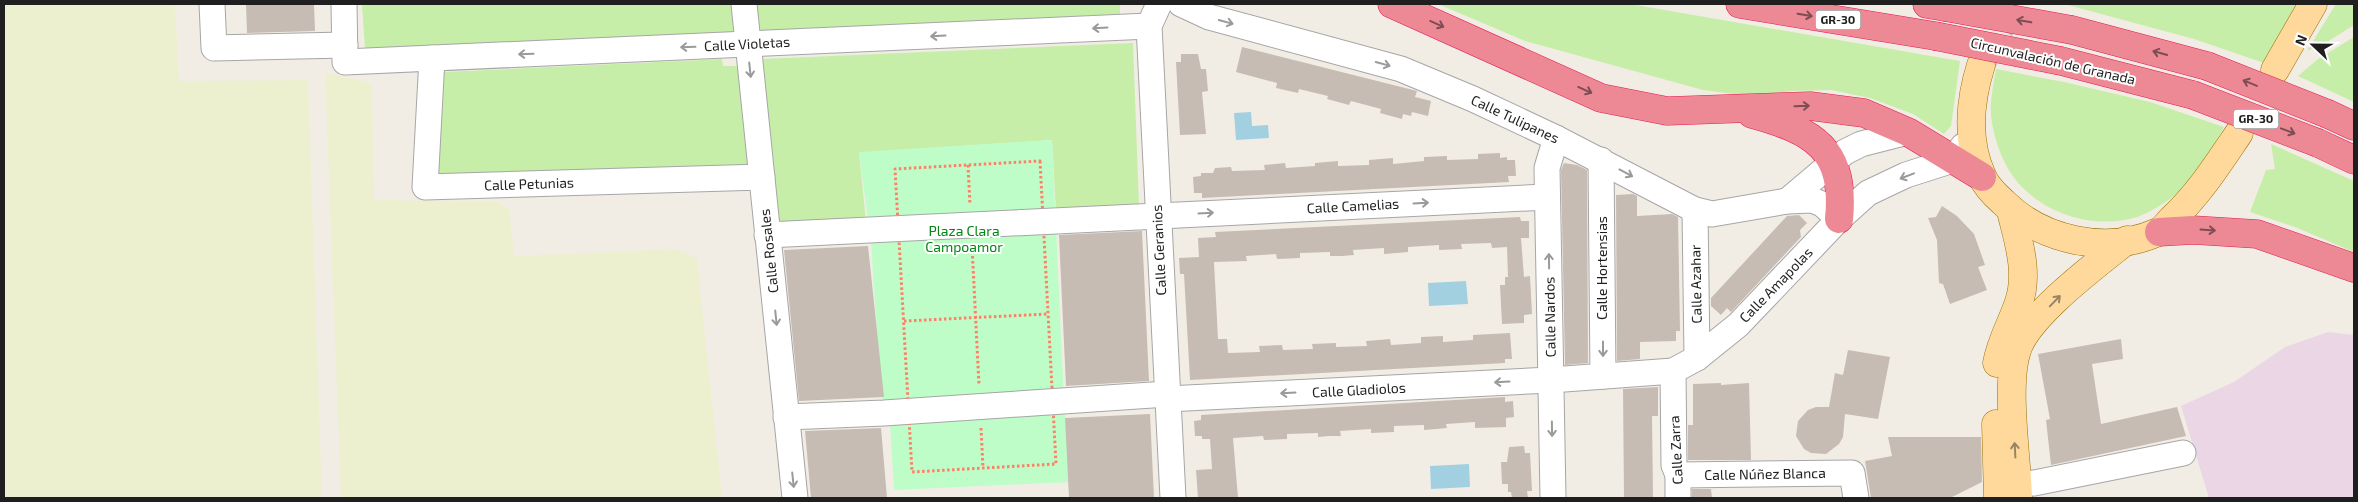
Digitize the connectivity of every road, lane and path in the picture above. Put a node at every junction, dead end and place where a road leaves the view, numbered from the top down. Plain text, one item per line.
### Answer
1 (212, 4) edge
2 (344, 4) edge
3 (744, 4) edge
4 (1159, 4) edge
5 (1181, 4) edge
6 (1392, 4) edge
7 (1740, 4) edge
8 (2313, 4) edge
9 (1936, 5) edge
10 (1149, 26) junction
11 (748, 44) junction
12 (345, 53) junction
13 (432, 58) junction
14 (1981, 65) tunnel mouth
15 (2275, 70) dead end
16 (1736, 109) junction
17 (2354, 126) edge
18 (1972, 130) junction
19 (1908, 132) junction
20 (2239, 133) dead end
21 (1556, 138) junction
22 (1602, 160) junction
23 (1953, 160) junction
24 (2354, 160) edge
25 (1833, 161) junction
26 (968, 165) junction
27 (762, 176) junction
28 (1982, 177) junction
29 (1548, 198) junction
30 (1787, 201) junction
31 (1695, 210) junction
32 (2011, 210) junction
33 (1158, 215) junction
34 (1839, 219) junction
35 (1050, 220) junction
36 (971, 225) junction
37 (899, 228) junction
38 (2159, 232) junction
39 (767, 235) junction
40 (2127, 240) junction
41 (2354, 268) edge
42 (1048, 314) junction
43 (976, 317) junction
44 (904, 321) junction
45 (1697, 358) junction
46 (1673, 371) junction
47 (1603, 376) junction
48 (1551, 380) junction
49 (1167, 397) junction
50 (1058, 401) junction
51 (980, 406) junction
52 (908, 411) junction
53 (786, 417) junction
54 (2183, 454) dead end
55 (983, 468) junction
56 (1678, 487) edge
57 (2011, 494) edge
58 (795, 498) edge
59 (1173, 498) edge
60 (1553, 498) edge
61 (1856, 498) edge

1 - 12 street, Calle Violetas
2 - 12 street
3 - 11 street, Calle Rosales
4 - 10 street, Calle Geranios
5 -> 21 street, Calle Tulipanes
6 -> 16 highway
7 -> 24 highway, Circunvalación de Granada / GR-30, bridge
8 - 15 main road
17 -> 9 highway, GR-30, bridge
10 -> 11 street, Calle Violetas
10 - 33 street, Calle Geranios
11 -> 13 street, Calle Violetas
11 -> 27 street, Calle Rosales
12 - 13 street, Calle Violetas
13 - 27 street, Calle Petunias
14 - 18 main road
16 -> 19 highway
16 - 25 highway
18 - 23 street
18 - 28 main road
19 - 23 highway
19 - 25 street
20 - 38 main road
21 - 22 street, Calle Tulipanes
21 - 29 street, Calle Nardos
22 -> 31 street, Calle Tulipanes
22 -> 47 street, Calle Hortensias
23 - 28 highway
23 -> 34 street, Calle Amapolas
25 - 30 street
25 - 34 highway
26 - 35 path
26 - 36 path
26 - 37 path
27 - 39 street, Calle Rosales
28 - 32 main road
33 -> 29 street, Calle Camelias
48 -> 29 street, Calle Nardos
30 - 31 street, Calle Tulipanes
30 - 34 street, Calle Tulipanes
31 - 45 street, Calle Azahar
32 - 40 main road
32 - 57 main road
33 - 35 street
33 - 49 street, Calle Geranios
34 - 45 street, Calle Amapolas
35 - 36 street
35 - 42 path
36 - 37 street
36 - 43 path
37 - 39 street
37 - 44 path
38 - 40 main road
38 -> 41 highway
39 -> 53 street, Calle Rosales
57 -> 40 main road
42 - 43 path
42 - 50 path
43 - 44 path
43 - 51 path
44 - 52 path
45 - 46 street, Calle Amapolas
46 - 47 street, Calle Amapolas
46 - 56 street, Calle Zarra
47 - 48 street, Calle Amapolas
48 -> 49 street, Calle Gladiolos
48 -> 60 street, Calle Nardos
49 - 50 street
49 - 59 street, Calle Geranios
50 - 51 street
50 - 55 path
51 - 52 street
51 - 55 path
52 - 53 street
52 - 55 path
53 -> 58 street, Calle Rosales
54 - 57 street
56 - 61 street, Calle Núñez Blanca

